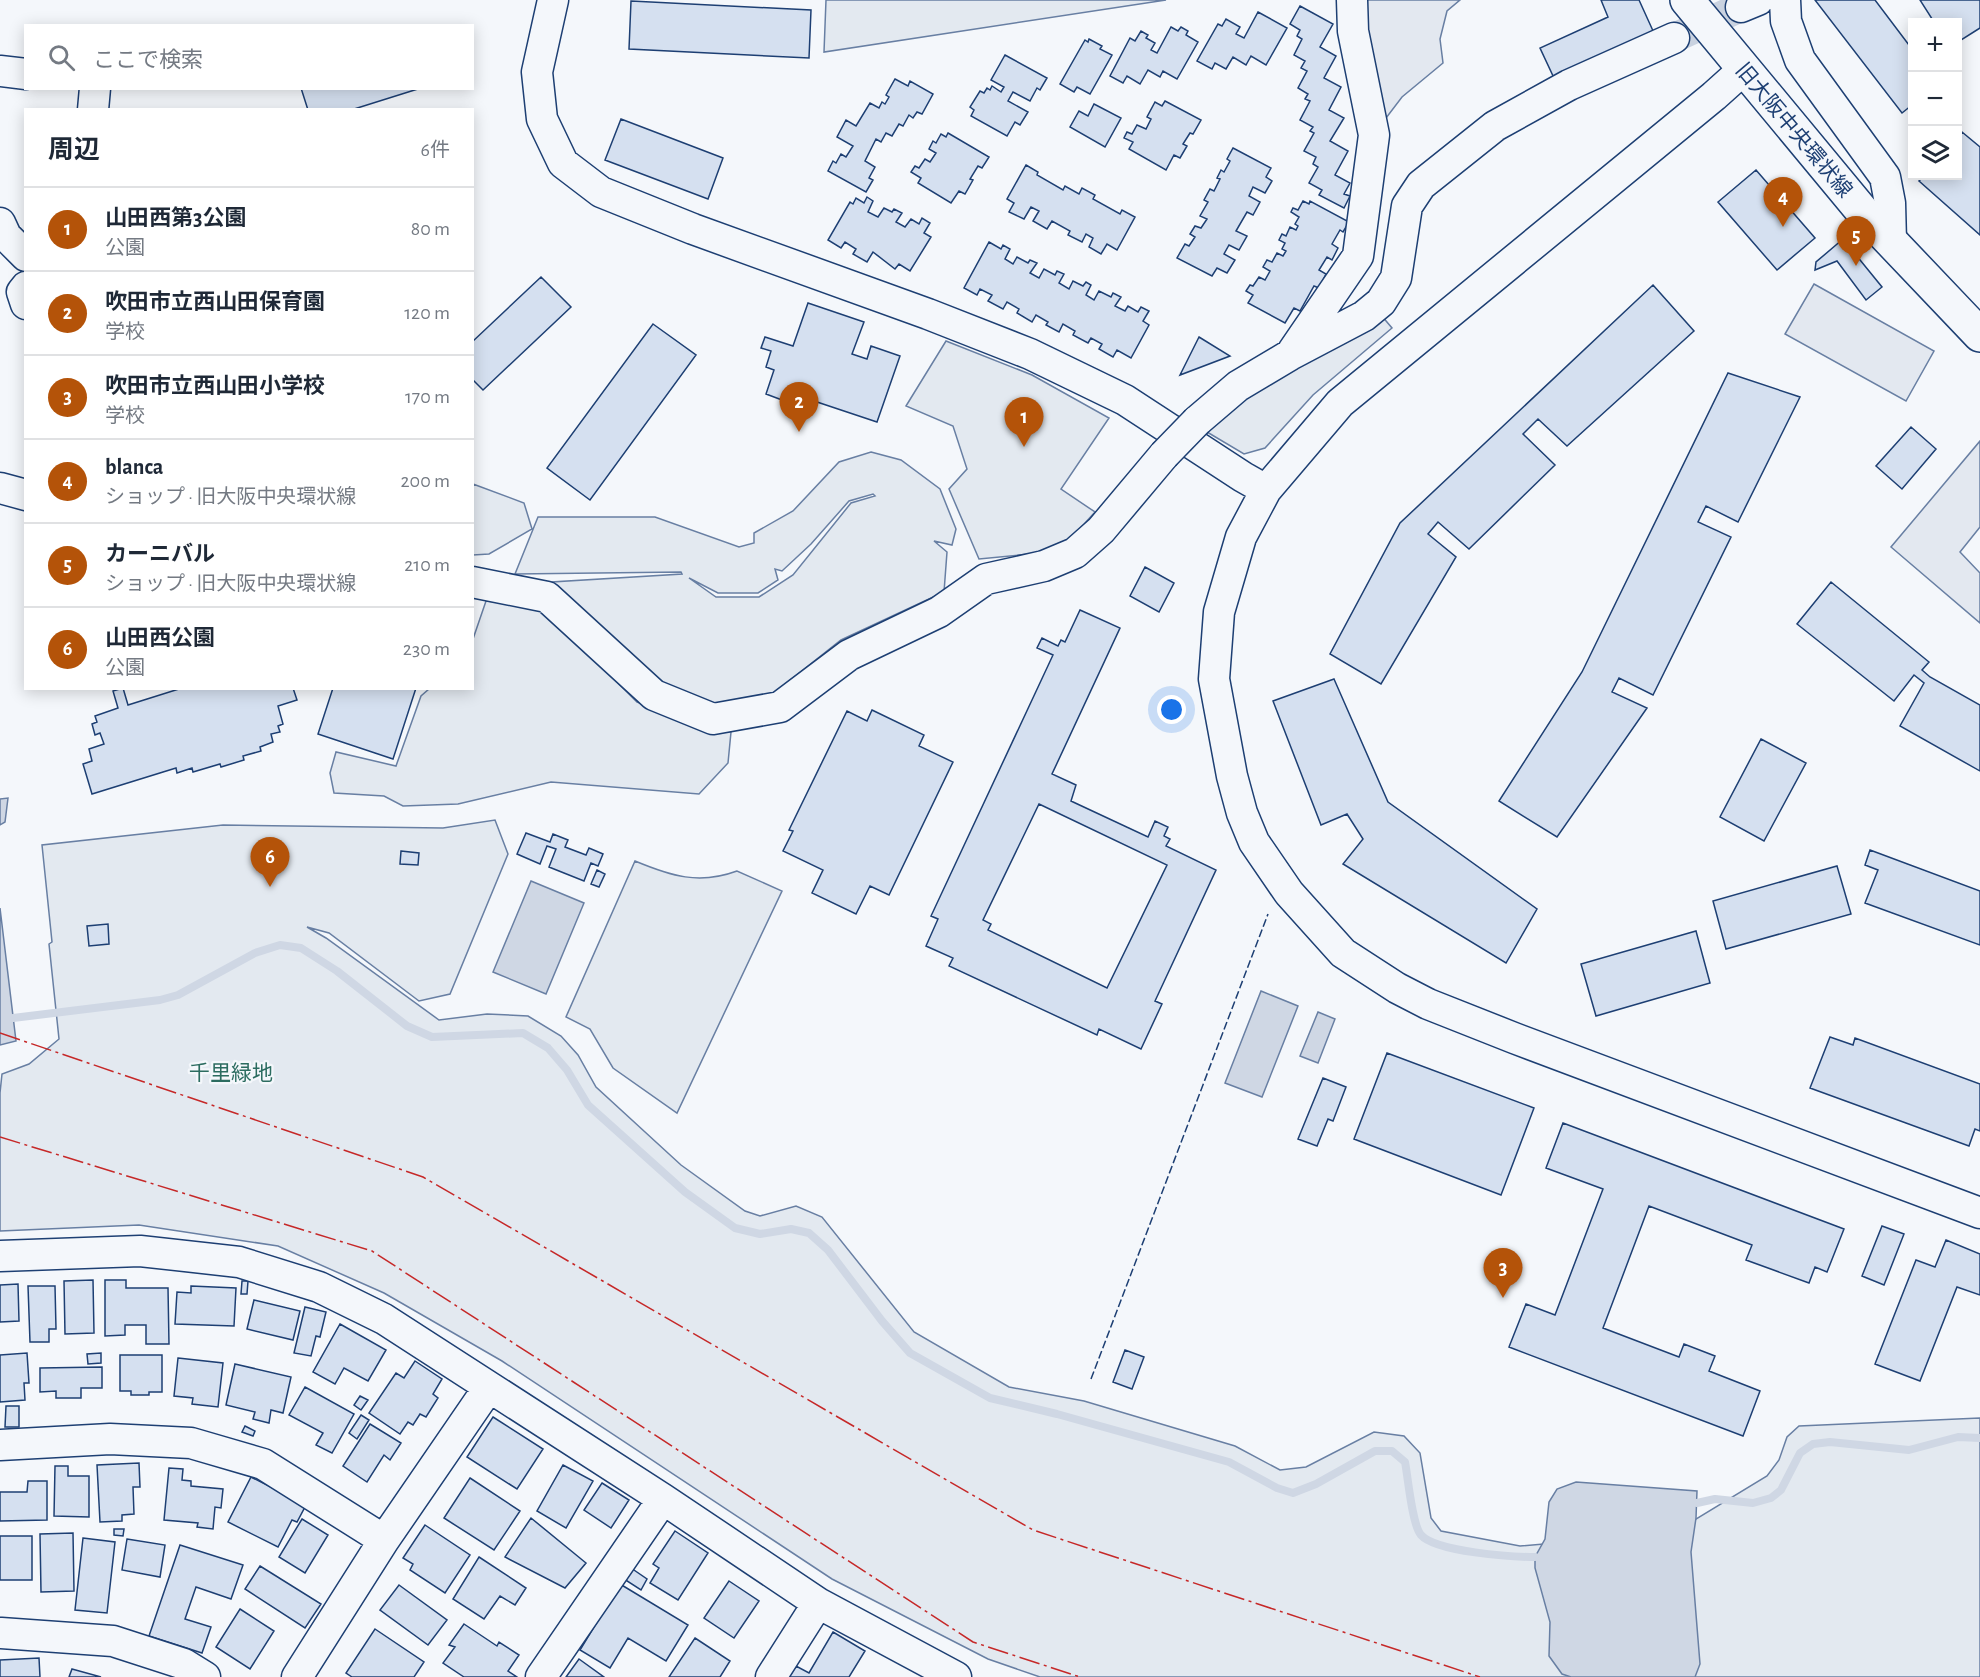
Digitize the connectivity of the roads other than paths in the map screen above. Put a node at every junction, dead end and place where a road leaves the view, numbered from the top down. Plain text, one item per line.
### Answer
1 (553, 0) edge
2 (1352, 0) edge
3 (1687, 0) edge
4 (1785, 0) edge
5 (1674, 38) tunnel mouth
6 (1743, 70) junction
7 (0, 71) edge
8 (24, 74) edge
9 (95, 90) edge
10 (93, 108) edge
11 (0, 223) edge
12 (1891, 242) junction
13 (24, 254) edge
14 (1980, 335) edge
15 (1290, 356) junction
16 (0, 488) edge
17 (1266, 490) junction
18 (24, 494) edge
19 (474, 582) edge
20 (1980, 1213) edge
21 (0, 1256) edge
22 (489, 1388) junction
23 (0, 1445) edge
24 (663, 1499) junction
25 (384, 1540) junction
26 (818, 1603) junction
27 (1, 1633) edge
28 (205, 1677) edge
29 (297, 1677) edge
30 (542, 1677) edge
31 (771, 1677) edge
32 (956, 1677) edge

1 - 17 street
2 - 15 street
3 - 6 main road, 旧大阪中央環状線
4 - 12 street
5 - 15 street
6 - 12 main road, 旧大阪中央環状線
6 - 17 street
7 - 8 street
9 - 10 street
11 - 13 street
12 - 14 main road, 旧大阪中央環状線
15 - 19 street, bridge
16 - 18 street
17 - 20 street
21 - 22 street
22 - 24 street
22 - 25 street
23 - 25 street
24 - 26 street
24 - 30 street
25 - 29 street
26 - 31 street
26 - 32 street
27 - 28 street

